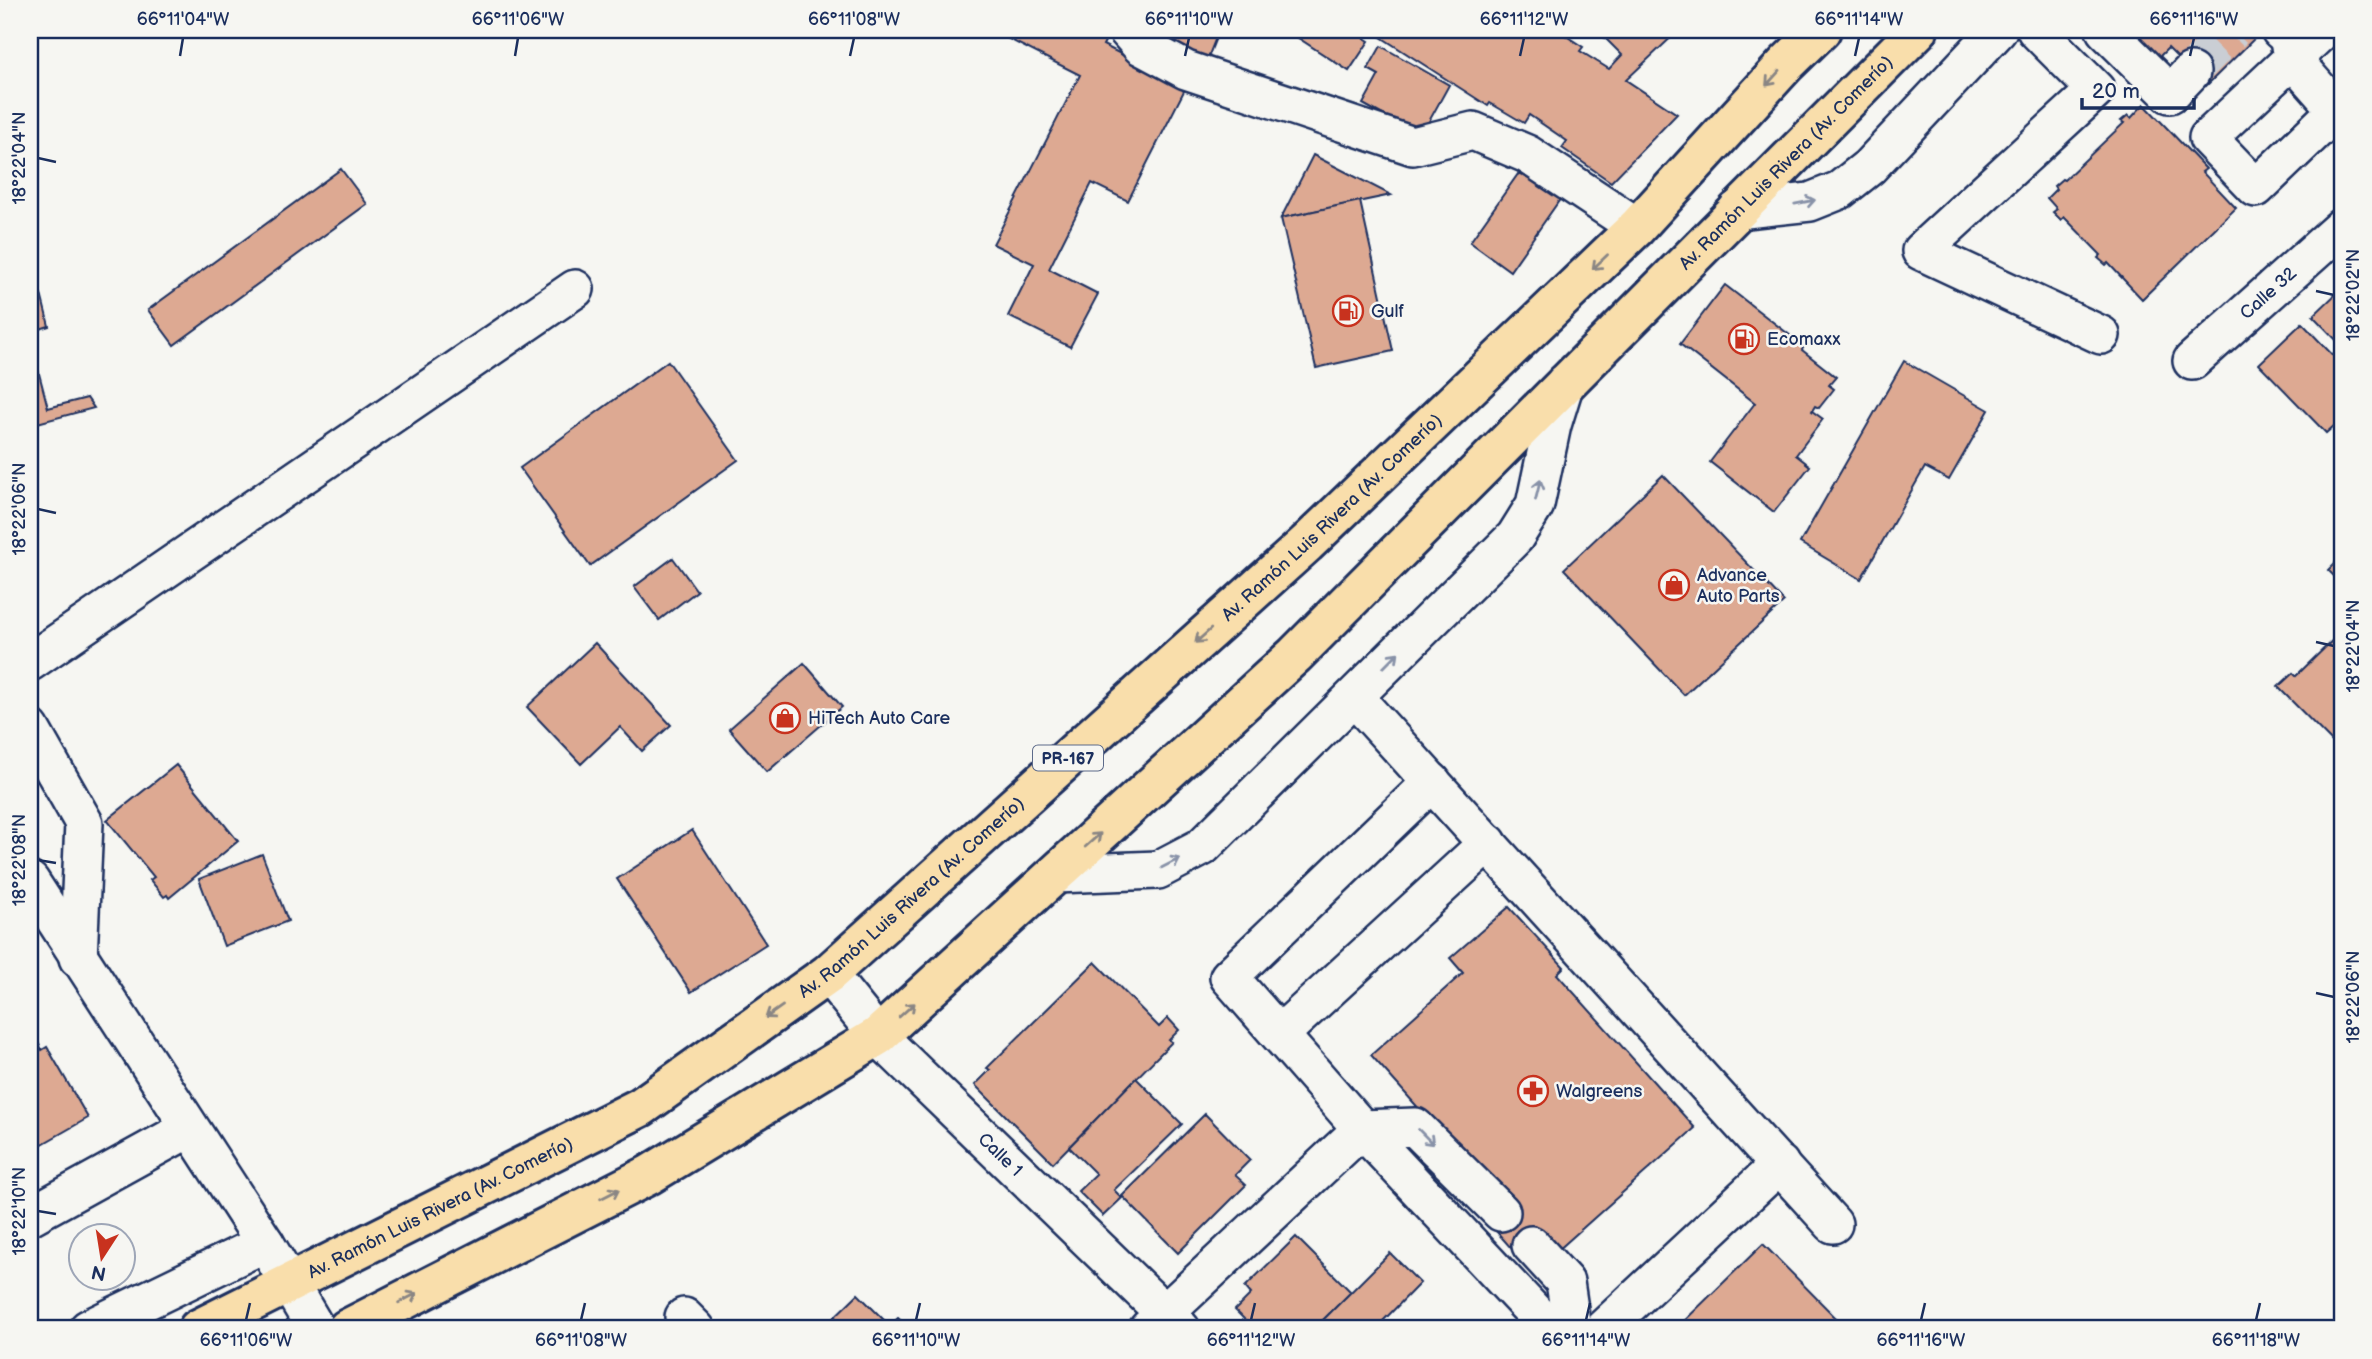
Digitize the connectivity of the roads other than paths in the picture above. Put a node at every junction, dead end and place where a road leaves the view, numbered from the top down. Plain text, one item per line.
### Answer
1 (1127, 30) edge
2 (1821, 30) edge
3 (1918, 30) edge
4 (1997, 30) edge
5 (2036, 30) edge
6 (2105, 30) edge
7 (2323, 30) edge
8 (2286, 45) edge
9 (2191, 72) tunnel mouth
10 (1737, 210) junction
11 (1637, 227) junction
12 (2342, 227) edge
13 (575, 289) dead end
14 (2101, 335) dead end
15 (2192, 361) dead end
16 (1565, 383) junction
17 (30, 662) edge
18 (1354, 697) junction
19 (30, 728) edge
20 (1432, 782) junction
21 (1488, 843) junction
22 (1056, 874) junction
23 (30, 881) edge
24 (78, 958) junction
25 (828, 974) junction
26 (1280, 1034) junction
27 (878, 1037) junction
28 (188, 1129) junction
29 (1362, 1129) junction
30 (1780, 1164) junction
31 (1501, 1212) dead end
32 (30, 1216) edge
33 (1833, 1224) dead end
34 (265, 1243) junction
35 (1531, 1245) dead end
36 (290, 1284) junction
37 (1164, 1324) edge
38 (88, 1329) edge
39 (198, 1329) edge
40 (316, 1329) edge
41 (347, 1329) edge
42 (1550, 1329) edge
43 (1572, 1329) edge
44 (1603, 1329) edge

1 - 11 street
2 -> 11 main road, Av. Ramón Luis Rivera (Av. Comerío) / PR-167
3 - 10 main road, Av. Ramón Luis Rivera (Av. Comerío)
10 -> 4 street
5 - 14 street
6 - 9 street
7 - 8 street
10 - 16 main road, Av. Ramón Luis Rivera (Av. Comerío)
11 -> 25 main road, Av. Ramón Luis Rivera (Av. Comerío) / PR-167
12 - 15 street, Calle 32
13 - 17 street
18 -> 16 street
22 -> 16 main road, Av. Ramón Luis Rivera (Av. Comerío)
18 - 20 street
22 -> 18 street
19 - 24 street
20 - 21 street
20 - 26 street
21 - 26 street
21 - 30 street
27 -> 22 main road, Av. Ramón Luis Rivera (Av. Comerío)
23 - 24 street
24 - 28 street
25 - 27 street, Calle 1
25 -> 36 main road, Av. Ramón Luis Rivera (Av. Comerío) / PR-167
26 - 29 street
27 - 37 street, Calle 1
41 -> 27 main road, Av. Ramón Luis Rivera (Av. Comerío)
28 - 32 street
28 - 34 street
29 -> 31 street
29 - 37 street
29 - 42 street
30 - 33 street
30 - 44 street
34 - 36 street
34 - 38 street
35 - 43 street
36 - 39 main road, Av. Ramón Luis Rivera (Av. Comerío) / PR-167
36 - 40 street

